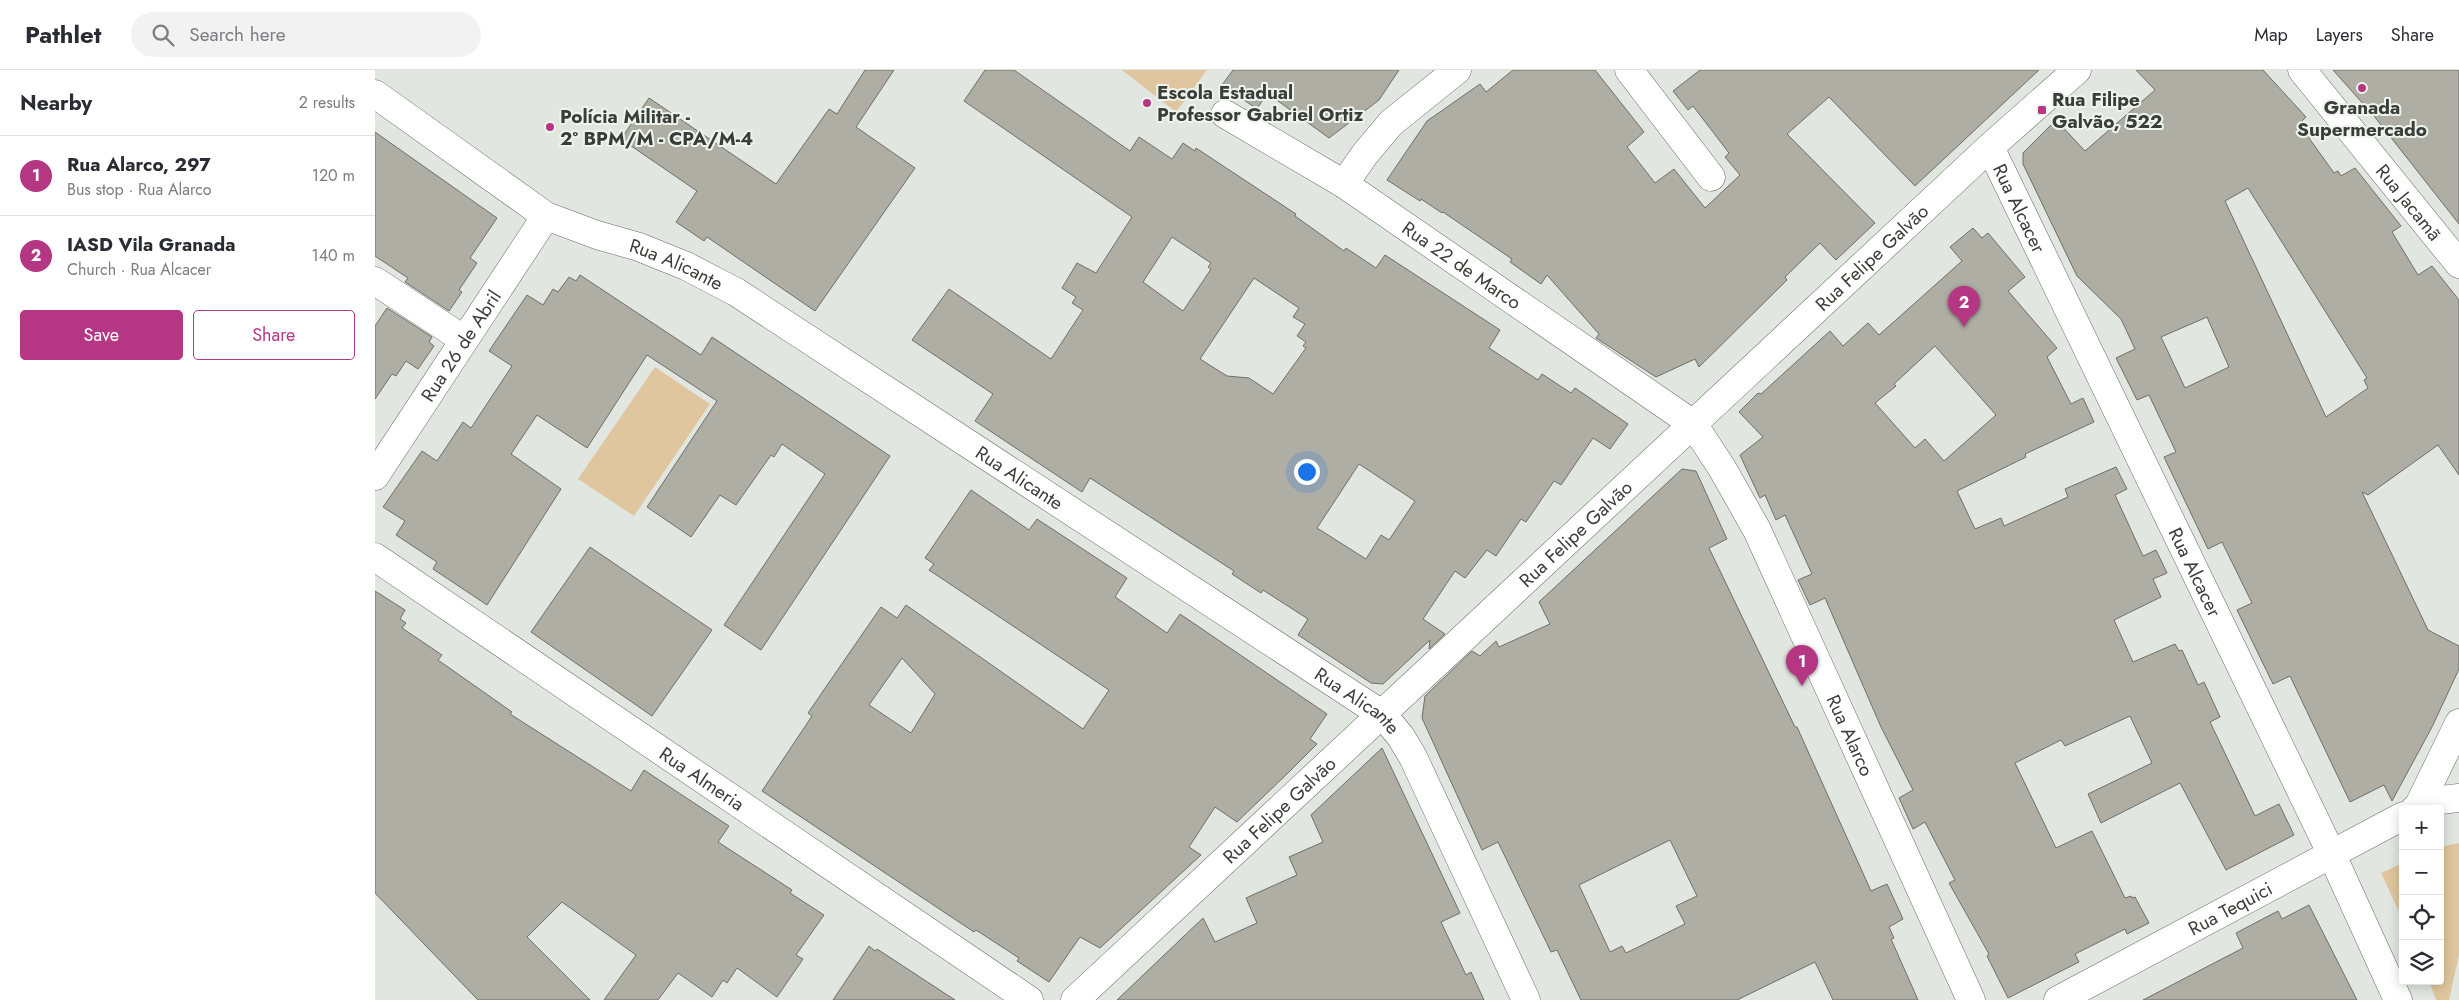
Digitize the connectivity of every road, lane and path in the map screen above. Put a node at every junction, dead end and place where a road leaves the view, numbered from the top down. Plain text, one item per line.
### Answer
1 (1457, 70) edge
2 (2077, 70) edge
3 (2302, 70) edge
4 (1634, 72) edge
5 (375, 94) edge
6 (1225, 114) dead end
7 (1990, 147) junction
8 (1711, 176) dead end
9 (1344, 184) junction
10 (545, 216) junction
11 (2459, 264) edge
12 (375, 281) edge
13 (463, 340) junction
14 (1693, 424) junction
15 (375, 476) edge
16 (375, 557) edge
17 (1383, 715) junction
18 (2459, 723) edge
19 (2459, 798) edge
20 (2415, 805) edge
21 (2434, 805) edge
22 (2399, 818) edge
23 (2332, 855) junction
24 (1029, 1000) edge
25 (1075, 1000) edge
26 (1526, 1000) edge
27 (1971, 1000) edge
28 (2058, 1000) edge
29 (2398, 1000) edge

1 - 9 street
2 - 7 street, Rua Felipe Galvão
3 - 11 street, Rua Jacamã
4 - 8 street
5 - 10 street, Rua Alicante
6 - 9 street, Rua 22 de Marco
7 - 14 street, Rua Felipe Galvão
7 - 23 street, Rua Alcacer
9 - 14 street, Rua 22 de Marco
10 - 13 street, Rua 26 de Abril
10 - 17 street, Rua Alicante
12 - 13 street
13 - 15 street, Rua 26 de Abril
14 - 17 street, Rua Felipe Galvão
14 - 27 street, Rua Alarco
16 - 24 street, Rua Almeria
17 - 25 street, Rua Felipe Galvão
17 - 26 street, Rua Alicante
18 - 20 street
19 - 21 street, Rua Tequici
22 - 23 street, Rua Tequici
23 - 28 street, Rua Tequici
23 - 29 street, Rua Alcacer

